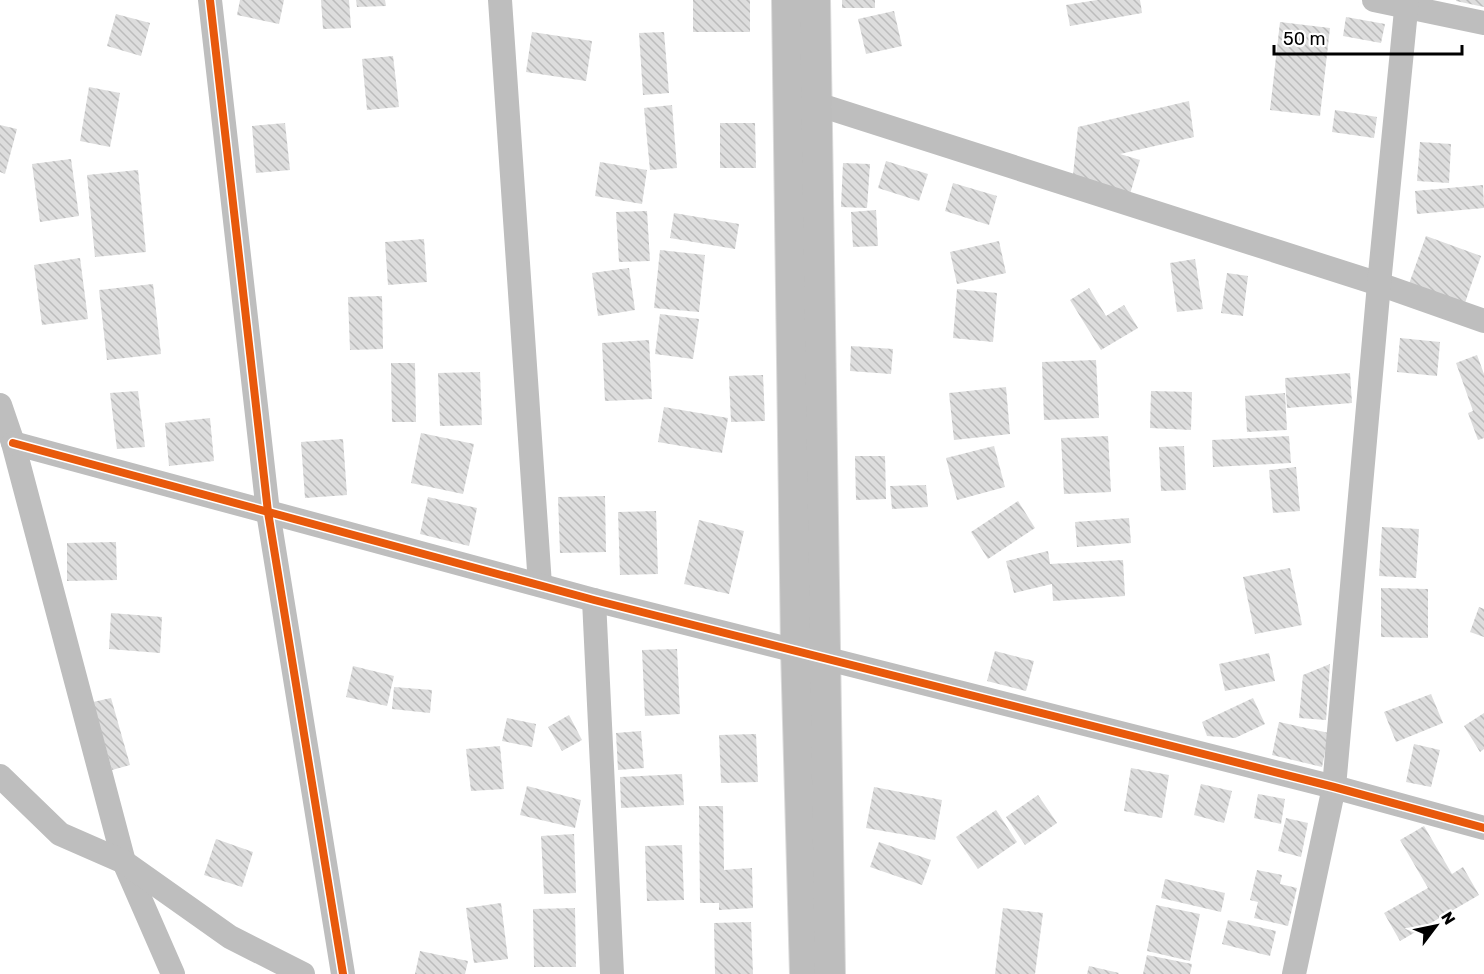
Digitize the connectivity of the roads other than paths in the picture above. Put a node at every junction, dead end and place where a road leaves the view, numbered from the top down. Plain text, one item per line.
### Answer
1 (210, 0) edge
2 (500, 0) edge
3 (787, 0) edge
4 (815, 0) edge
5 (1374, 0) edge
6 (1407, 3) edge
7 (1484, 23) edge
8 (804, 100) junction
9 (1378, 284) junction
10 (1484, 321) edge
11 (0, 405) edge
12 (14, 444) junction
13 (268, 512) junction
14 (540, 585) junction
15 (594, 600) junction
16 (796, 650) junction
17 (826, 657) junction
18 (0, 776) edge
19 (1334, 787) junction
20 (1484, 828) edge
21 (124, 862) junction
22 (173, 974) edge
23 (303, 974) edge
24 (343, 974) edge
25 (612, 974) edge
26 (805, 974) edge
27 (830, 974) edge
28 (1294, 974) edge

1 - 13 street
2 - 14 street
3 - 8 main road
4 - 8 main road
5 - 6 street
6 - 7 street
6 - 9 street
8 - 9 street
8 - 16 main road
8 - 17 main road
9 - 10 street
9 - 19 street
11 - 12 street
12 - 13 street
12 - 21 street
13 - 14 street
13 - 24 street
14 - 15 street
15 - 16 street
15 - 25 street
16 - 17 street
16 - 26 main road
17 - 19 street
17 - 27 main road
18 - 21 street
19 - 20 street
19 - 28 street
21 - 22 street
21 - 23 street

